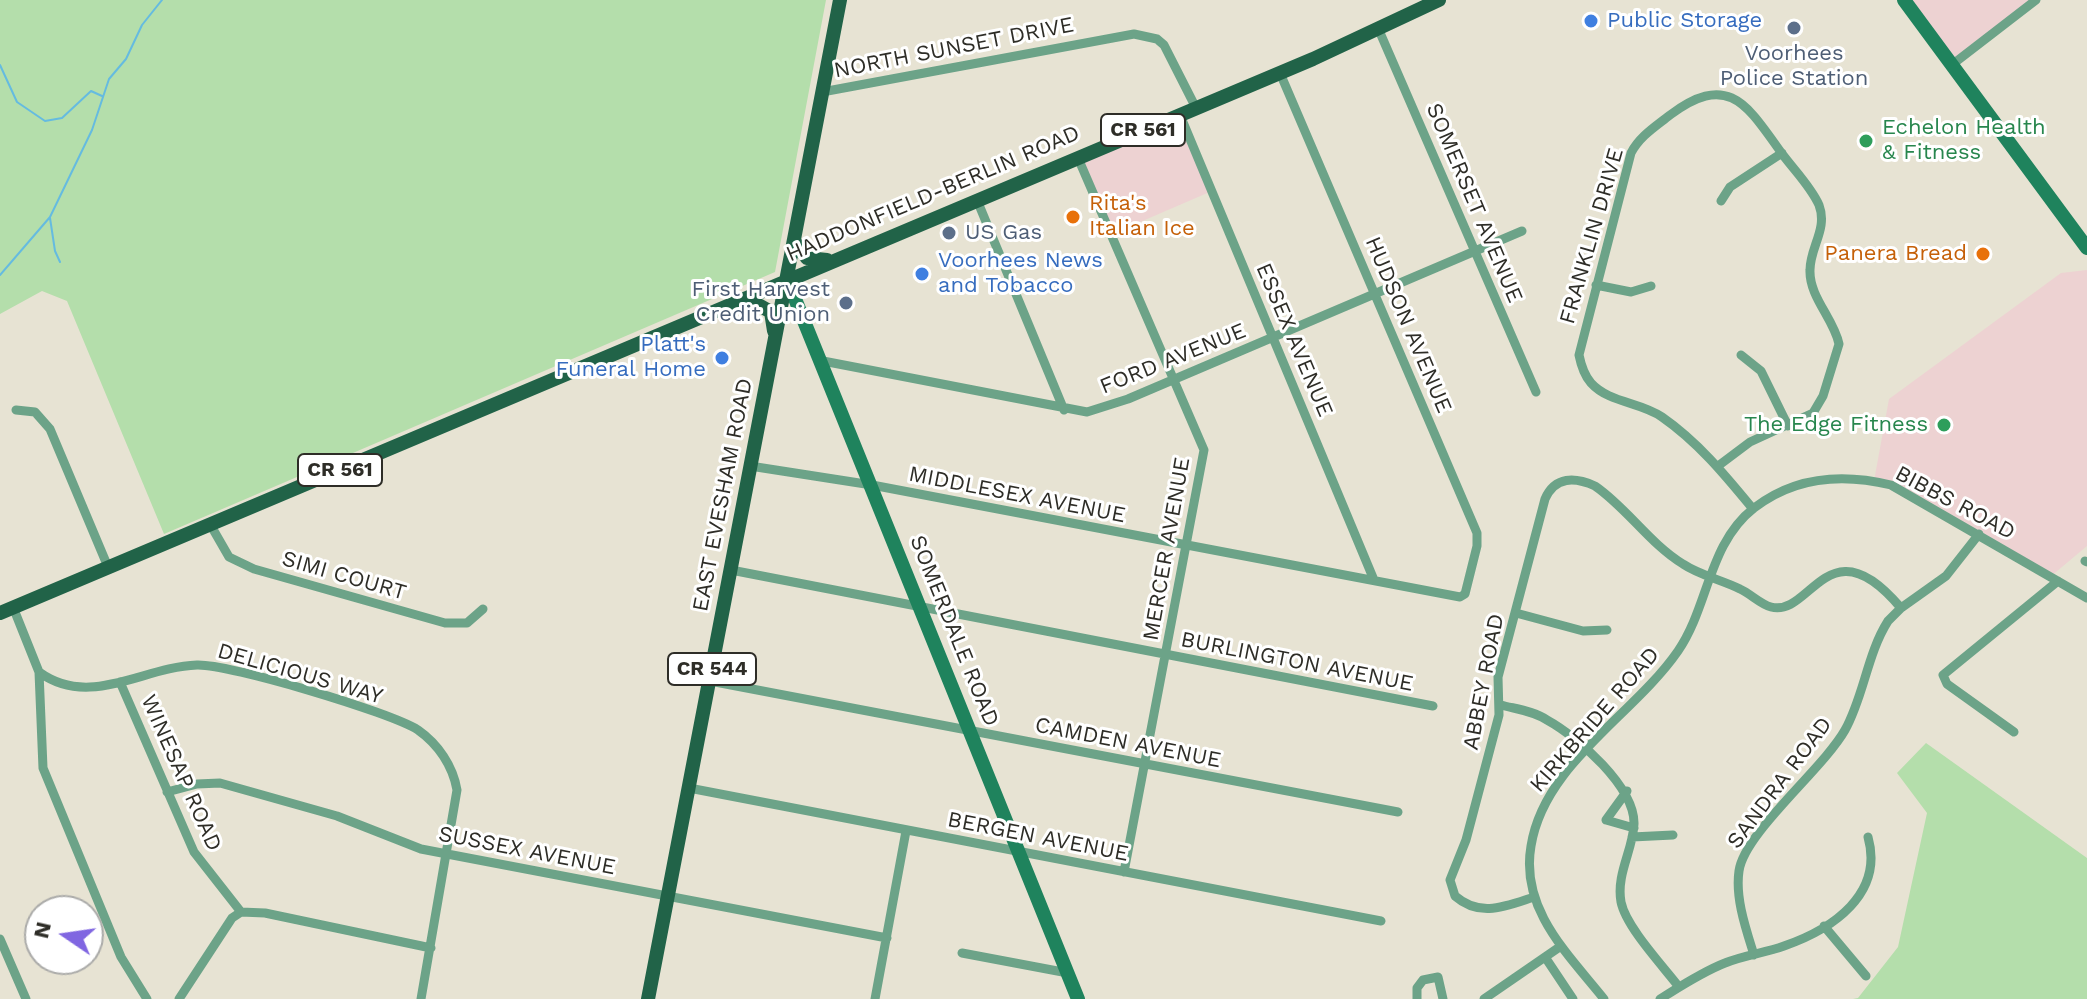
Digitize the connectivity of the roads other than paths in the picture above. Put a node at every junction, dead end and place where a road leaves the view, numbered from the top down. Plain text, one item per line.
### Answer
1 (840, 0) edge
2 (1439, 0) edge
3 (1904, 0) edge
4 (2036, 0) edge
5 (1378, 28) junction
6 (1953, 64) junction
7 (1280, 73) junction
8 (822, 92) junction
9 (1196, 108) junction
10 (1180, 115) junction
11 (1782, 153) junction
12 (1078, 158) junction
13 (977, 200) junction
14 (1721, 201) dead end
15 (1522, 231) dead end
16 (794, 241) junction
17 (2087, 248) edge
18 (1477, 252) junction
19 (831, 261) junction
20 (787, 279) junction
21 (1596, 285) junction
22 (1651, 286) dead end
23 (1376, 294) junction
24 (737, 301) junction
25 (1274, 337) junction
26 (775, 340) junction
27 (1741, 355) dead end
28 (823, 361) junction
29 (1173, 380) junction
30 (1536, 392) dead end
31 (16, 410) dead end
32 (1064, 410) junction
33 (1788, 426) junction
34 (750, 466) junction
35 (1718, 466) junction
36 (872, 485) junction
37 (1753, 509) junction
38 (210, 524) junction
39 (1979, 534) junction
40 (1186, 547) junction
41 (108, 567) junction
42 (731, 570) junction
43 (1710, 575) junction
44 (1374, 580) junction
45 (2058, 581) junction
46 (1465, 594) joint
47 (2087, 598) edge
48 (921, 607) junction
49 (1901, 608) junction
50 (483, 609) dead end
51 (6, 610) edge
52 (1516, 613) junction
53 (1607, 630) dead end
54 (1166, 656) junction
55 (39, 672) junction
56 (710, 681) junction
57 (120, 682) junction
58 (1501, 705) junction
59 (1433, 706) dead end
60 (969, 731) junction
61 (2014, 732) dead end
62 (1586, 752) junction
63 (1146, 764) junction
64 (689, 788) junction
65 (1627, 791) junction
66 (167, 792) junction
67 (1398, 812) dead end
68 (906, 831) junction
69 (1633, 833) junction
70 (1673, 835) dead end
71 (1868, 837) dead end
72 (1018, 853) junction
73 (447, 854) junction
74 (1124, 872) junction
75 (667, 896) junction
76 (1534, 897) junction
77 (241, 912) junction
78 (1381, 921) dead end
79 (1824, 926) junction
80 (887, 938) junction
81 (0, 939) edge
82 (1561, 946) junction
83 (431, 948) junction
84 (962, 953) dead end
85 (1754, 955) junction
86 (1545, 957) junction
87 (1068, 973) junction
88 (1866, 976) dead end
89 (1679, 987) junction
90 (26, 999) edge
91 (147, 999) edge
92 (179, 999) edge
93 (421, 999) edge
94 (648, 999) edge
95 (875, 999) edge
96 (1078, 999) edge
97 (1417, 999) edge
98 (1443, 999) edge
99 (1484, 999) edge
100 (1573, 999) edge
101 (1604, 999) edge
102 (1660, 999) edge

1 - 8 main road, EAST EVESHAM ROAD / CR 544
2 - 5 main road, HADDONFIELD-BERLIN ROAD / CR 561
3 - 6 main road
4 - 6 street
5 - 7 main road, HADDONFIELD-BERLIN ROAD / CR 561
5 - 18 street, SOMERSET AVENUE
6 - 17 main road
7 - 9 main road, HADDONFIELD-BERLIN ROAD / CR 561
7 - 23 street, HUDSON AVENUE
8 - 9 street, NORTH SUNSET DRIVE
8 - 16 main road, EAST EVESHAM ROAD / CR 544
9 - 10 main road, HADDONFIELD-BERLIN ROAD / CR 561
10 - 12 main road, HADDONFIELD-BERLIN ROAD / CR 561
10 - 25 street, ESSEX AVENUE
11 - 14 street
11 - 21 street, FRANKLIN DRIVE
11 - 33 street, FRANKLIN DRIVE
12 - 13 main road, HADDONFIELD-BERLIN ROAD / CR 561
12 - 29 street, MERCER AVENUE
13 - 19 main road, HADDONFIELD-BERLIN ROAD / CR 561
13 - 32 street
15 - 18 street, FORD AVENUE
16 - 19 main road
16 - 20 main road, EAST EVESHAM ROAD / CR 544
18 - 23 street, FORD AVENUE
18 - 30 street, SOMERSET AVENUE
19 - 20 main road, HADDONFIELD-BERLIN ROAD / CR 561
20 - 24 main road, HADDONFIELD-BERLIN ROAD / CR 561
20 - 26 main road, EAST EVESHAM ROAD / CR 544
20 - 28 main road, SOMERDALE ROAD
21 - 22 street
21 - 35 street, FRANKLIN DRIVE
23 - 25 street, FORD AVENUE
23 - 46 street, HUDSON AVENUE
24 - 26 main road
24 - 38 main road, HADDONFIELD-BERLIN ROAD / CR 561
25 - 29 street, FORD AVENUE
25 - 44 street, ESSEX AVENUE
26 - 34 main road, EAST EVESHAM ROAD / CR 544
27 - 33 street
28 - 32 street, FORD AVENUE
28 - 36 main road, SOMERDALE ROAD
29 - 32 street, FORD AVENUE
29 - 40 street, MERCER AVENUE
31 - 41 street
33 - 35 street, FRANKLIN DRIVE
34 - 36 street, MIDDLESEX AVENUE
34 - 42 main road, EAST EVESHAM ROAD / CR 544
35 - 37 street, FRANKLIN DRIVE
36 - 40 street, MIDDLESEX AVENUE
36 - 48 main road, SOMERDALE ROAD
37 - 39 street, BIBBS ROAD
37 - 43 street, KIRKBRIDE ROAD
38 - 41 main road, HADDONFIELD-BERLIN ROAD / CR 561
38 - 50 street, SIMI COURT
39 - 45 street, BIBBS ROAD
39 - 49 street, SANDRA ROAD
40 - 44 street, MIDDLESEX AVENUE
40 - 54 street, MERCER AVENUE
41 - 51 main road, HADDONFIELD-BERLIN ROAD / CR 561
42 - 48 street, BURLINGTON AVENUE
42 - 56 main road, EAST EVESHAM ROAD / CR 544
43 - 49 street
43 - 52 street, ABBEY ROAD
43 - 62 street, KIRKBRIDE ROAD
44 - 46 street, MIDDLESEX AVENUE
45 - 47 street, BIBBS ROAD
45 - 61 street
48 - 54 street, BURLINGTON AVENUE
48 - 60 main road, SOMERDALE ROAD
49 - 85 street, SANDRA ROAD
51 - 55 street
52 - 53 street
52 - 58 street, ABBEY ROAD
54 - 59 street, BURLINGTON AVENUE
54 - 63 street, MERCER AVENUE
55 - 57 street, DELICIOUS WAY
55 - 91 street
56 - 60 street, CAMDEN AVENUE
56 - 64 main road, EAST EVESHAM ROAD / CR 544
57 - 66 street, WINESAP ROAD
57 - 73 street, DELICIOUS WAY
58 - 62 street
58 - 76 street, ABBEY ROAD
60 - 63 street, CAMDEN AVENUE
60 - 72 main road, SOMERDALE ROAD
62 - 65 street
62 - 76 street, KIRKBRIDE ROAD
63 - 67 street, CAMDEN AVENUE
63 - 74 street, MERCER AVENUE
64 - 68 street, BERGEN AVENUE
64 - 75 main road, EAST EVESHAM ROAD / CR 544
65 - 69 street
65 - 69 street
66 - 73 street, SUSSEX AVENUE
66 - 77 street, WINESAP ROAD
68 - 72 street, BERGEN AVENUE
68 - 80 street
69 - 70 street
69 - 89 street
71 - 79 street
72 - 74 street, BERGEN AVENUE
72 - 87 main road, SOMERDALE ROAD
73 - 75 street, SUSSEX AVENUE
73 - 83 street, DELICIOUS WAY
74 - 78 street, BERGEN AVENUE
75 - 80 street, SUSSEX AVENUE
75 - 94 main road, EAST EVESHAM ROAD / CR 544
76 - 82 street, KIRKBRIDE ROAD
77 - 83 street
77 - 92 street
79 - 85 street
79 - 88 street
80 - 95 street
81 - 90 street
82 - 86 street
82 - 101 street, KIRKBRIDE ROAD
83 - 93 street, DELICIOUS WAY
84 - 87 street
85 - 89 street
86 - 99 street
86 - 100 street
87 - 96 main road, SOMERDALE ROAD
89 - 102 street
97 - 98 street

